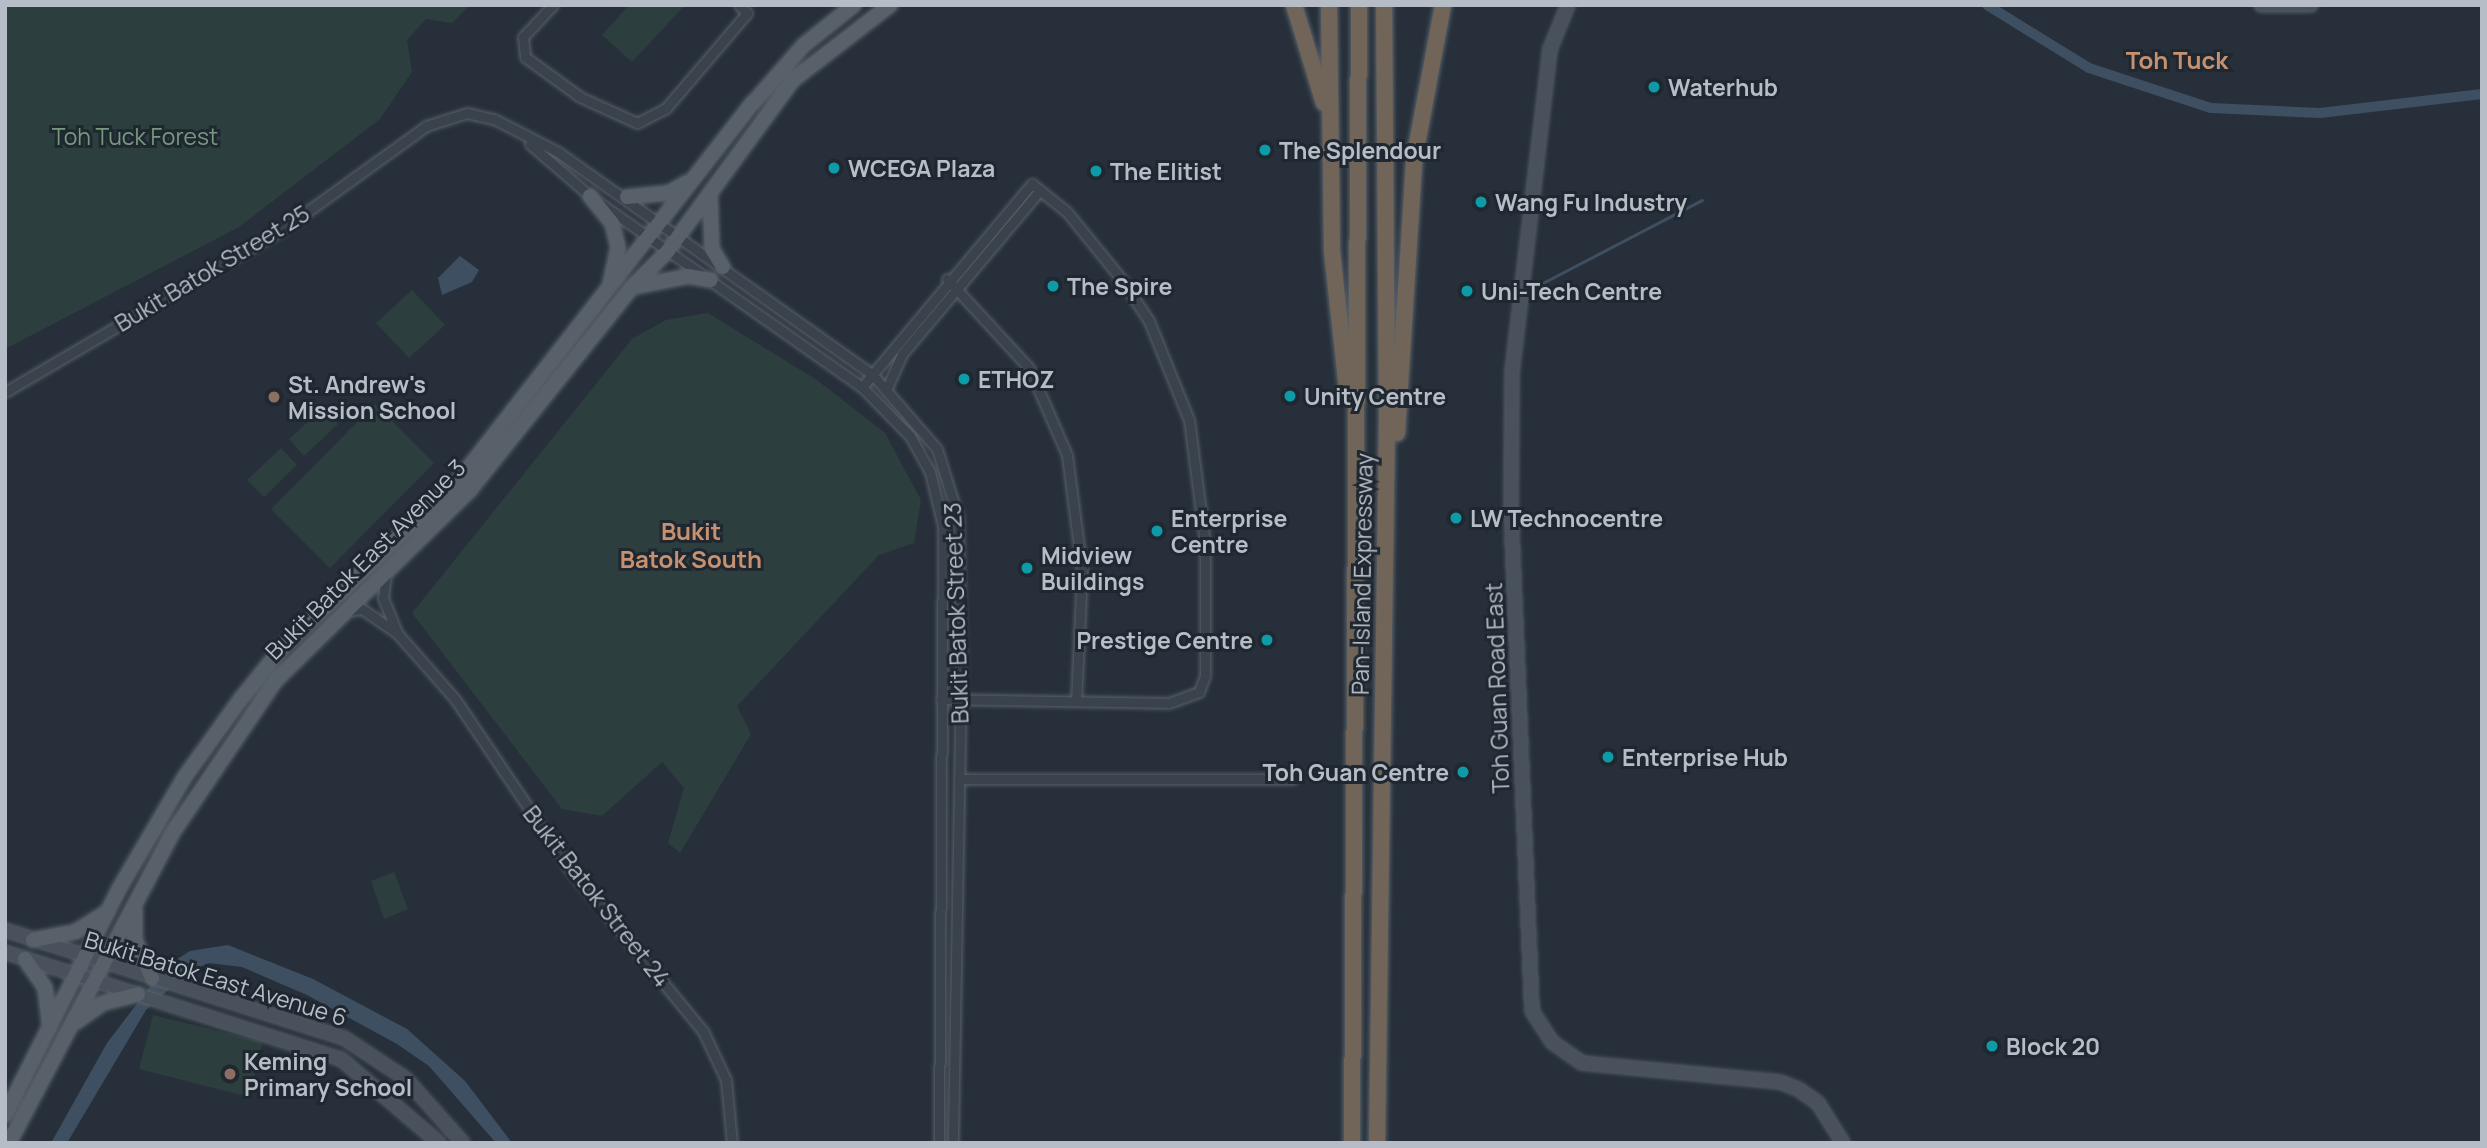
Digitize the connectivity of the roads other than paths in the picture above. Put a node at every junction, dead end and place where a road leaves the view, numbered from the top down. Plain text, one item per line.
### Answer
1 (554, 5) edge
2 (739, 5) edge
3 (854, 5) edge
4 (1329, 5) edge
5 (1359, 5) edge
6 (1384, 5) edge
7 (1443, 5) edge
8 (1568, 5) edge
9 (2260, 5) edge
10 (2311, 5) edge
11 (1295, 6) edge
12 (882, 7) edge
13 (1329, 128) junction
14 (527, 141) junction
15 (693, 180) junction
16 (1040, 190) junction
17 (710, 192) junction
18 (590, 196) junction
19 (627, 197) junction
20 (658, 219) junction
21 (646, 234) junction
22 (680, 236) junction
23 (667, 252) junction
24 (723, 267) junction
25 (947, 279) junction
26 (711, 280) junction
27 (632, 287) junction
28 (956, 287) junction
29 (608, 294) junction
30 (872, 374) junction
31 (862, 387) junction
32 (887, 388) junction
33 (5, 393) edge
34 (1353, 425) junction
35 (1386, 550) junction
36 (386, 572) junction
37 (343, 613) junction
38 (397, 633) junction
39 (941, 699) junction
40 (961, 700) junction
41 (1076, 702) junction
42 (959, 779) junction
43 (1293, 779) dead end
44 (136, 906) junction
45 (109, 910) junction
46 (5, 930) edge
47 (33, 940) junction
48 (5, 952) edge
49 (25, 959) junction
50 (85, 959) junction
51 (103, 965) junction
52 (76, 976) junction
53 (153, 979) junction
54 (94, 981) junction
55 (140, 995) junction
56 (50, 1030) junction
57 (67, 1030) junction
58 (5, 1115) edge
59 (9, 1143) edge
60 (439, 1143) edge
61 (463, 1143) edge
62 (732, 1143) edge
63 (939, 1143) edge
64 (953, 1143) edge
65 (1352, 1143) edge
66 (1377, 1143) edge
67 (1843, 1143) edge

1 - 2 street
3 - 15 main road, Bukit Batok East Avenue 3
4 - 13 highway
5 - 34 highway, Pan-Island Expressway
6 - 35 highway, Pan-Island Expressway
7 - 35 highway
8 - 67 street, Toh Guan Road East
9 - 10 street
11 - 13 highway
12 - 17 main road, Bukit Batok East Avenue 3
13 - 34 highway
14 - 18 street, Bukit Batok Street 25
14 - 19 street, Bukit Batok Street 25
14 - 33 street, Bukit Batok Street 25
15 - 19 main road
15 - 20 main road, Bukit Batok East Avenue 3
16 - 25 street
16 - 28 street
16 - 41 street
17 - 22 main road, Bukit Batok East Avenue 3
17 - 24 main road
18 - 21 street, Bukit Batok Street 25
18 - 29 main road
19 - 20 street, Bukit Batok Street 25
20 - 21 main road, Bukit Batok East Avenue 3
20 - 22 street, Bukit Batok Street 23
21 - 23 street, Bukit Batok Street 23
21 - 29 main road, Bukit Batok East Avenue 3
22 - 23 main road, Bukit Batok East Avenue 3
22 - 24 street, Bukit Batok Street 23
23 - 26 street, Bukit Batok Street 23
23 - 27 main road, Bukit Batok East Avenue 3
24 - 30 street, Bukit Batok Street 23
25 - 28 street
25 - 30 street
26 - 27 main road
26 - 31 street, Bukit Batok Street 23
27 - 36 main road, Bukit Batok East Avenue 3
28 - 32 street
28 - 41 street
29 - 45 main road, Bukit Batok East Avenue 3
30 - 31 street
30 - 32 street, Bukit Batok Street 23
31 - 39 street, Bukit Batok Street 23
32 - 40 street, Bukit Batok Street 23
34 - 65 highway, Pan-Island Expressway
35 - 66 highway, Pan-Island Expressway
36 - 37 main road, Bukit Batok East Avenue 3
36 - 38 street, Bukit Batok Street 24
37 - 38 street, Bukit Batok Street 24
37 - 44 main road, Bukit Batok East Avenue 3
38 - 62 street, Bukit Batok Street 24
39 - 40 street
39 - 63 street, Bukit Batok Street 23
40 - 41 street
40 - 42 street, Bukit Batok Street 23
42 - 43 street
42 - 64 street, Bukit Batok Street 23
44 - 51 main road, Bukit Batok East Avenue 3
44 - 53 main road
45 - 47 main road
45 - 50 main road, Bukit Batok East Avenue 3
46 - 47 street, Bukit Batok East Avenue 6
47 - 50 street, Bukit Batok East Avenue 6
48 - 49 street, Bukit Batok East Avenue 6
49 - 52 street, Bukit Batok East Avenue 6
49 - 56 main road
50 - 51 street, Bukit Batok East Avenue 6
50 - 52 main road, Bukit Batok East Avenue 3
51 - 53 street, Bukit Batok East Avenue 6
51 - 54 main road, Bukit Batok East Avenue 3
52 - 54 street, Bukit Batok East Avenue 6
52 - 56 main road, Bukit Batok East Avenue 3
53 - 61 street, Bukit Batok East Avenue 6
54 - 55 street, Bukit Batok East Avenue 6
54 - 57 main road, Bukit Batok East Avenue 3
55 - 57 main road
55 - 60 street, Bukit Batok East Avenue 6
56 - 58 main road, Bukit Batok East Avenue 3
57 - 59 main road, Bukit Batok East Avenue 3

